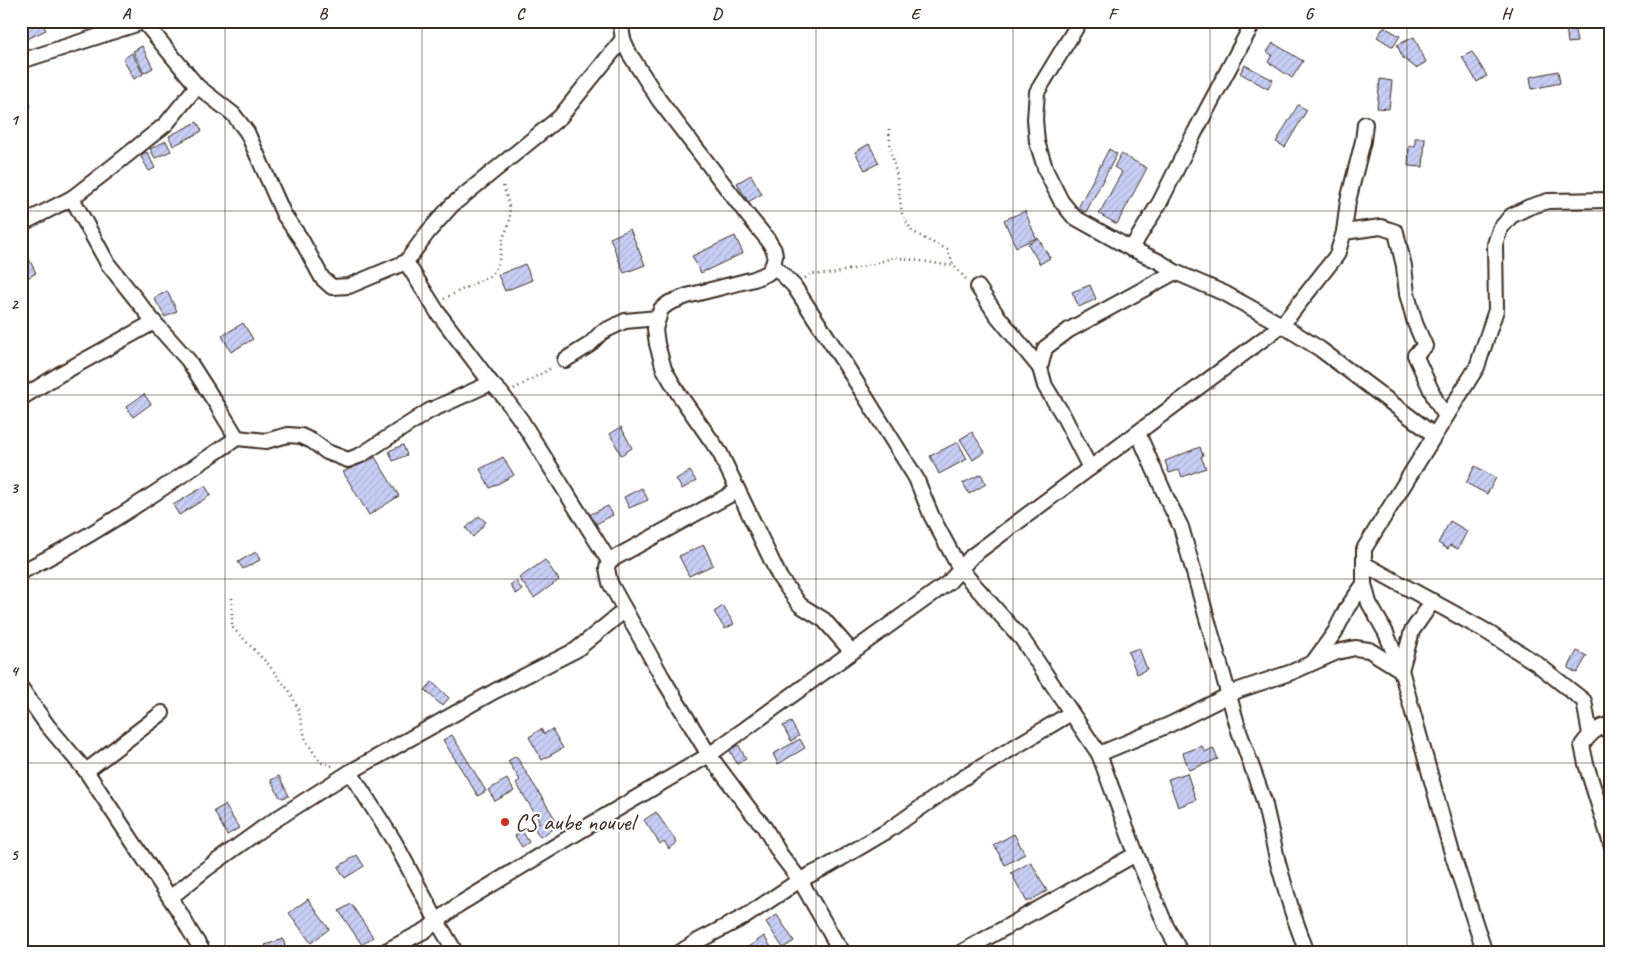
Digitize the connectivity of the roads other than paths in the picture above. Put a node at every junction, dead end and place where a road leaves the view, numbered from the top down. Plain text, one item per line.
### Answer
1 (620, 21) edge
2 (1080, 21) edge
3 (1254, 21) edge
4 (146, 22) edge
5 (624, 39) junction
6 (21, 61) edge
7 (197, 86) junction
8 (1365, 124) dead end
9 (72, 198) junction
10 (1611, 200) edge
11 (21, 224) edge
12 (1344, 232) junction
13 (1131, 248) junction
14 (406, 262) junction
15 (773, 265) junction
16 (1175, 272) junction
17 (978, 287) road end
18 (658, 318) junction
19 (154, 322) junction
20 (1282, 325) junction
21 (565, 360) road end
22 (1040, 368) junction
23 (496, 388) junction
24 (21, 398) edge
25 (1446, 416) junction
26 (1138, 433) junction
27 (1434, 434) junction
28 (237, 438) junction
29 (1090, 468) junction
30 (738, 491) junction
31 (608, 561) junction
32 (1364, 564) junction
33 (960, 569) junction
34 (21, 572) edge
35 (1364, 584) junction
36 (1433, 601) junction
37 (625, 610) junction
38 (852, 652) junction
39 (1314, 662) junction
40 (1401, 670) junction
41 (21, 688) edge
42 (1229, 695) junction
43 (162, 713) dead end
44 (1071, 713) junction
45 (1611, 724) edge
46 (1590, 734) junction
47 (1099, 754) junction
48 (709, 755) junction
49 (86, 771) junction
50 (350, 772) junction
51 (1611, 844) edge
52 (1136, 854) junction
53 (800, 880) junction
54 (170, 898) junction
55 (437, 922) junction
56 (204, 953) edge
57 (382, 953) edge
58 (456, 953) edge
59 (678, 953) edge
60 (844, 953) edge
61 (960, 953) edge
62 (1181, 953) edge
63 (1307, 953) edge
64 (1485, 953) edge

1 - 5 street
2 - 13 street
3 - 13 street
4 - 6 street
4 - 7 street
5 - 14 street
5 - 15 street
7 - 9 street
7 - 14 street
8 - 12 street
9 - 11 street
9 - 19 street
10 - 25 street
12 - 20 street
12 - 25 street
13 - 16 street
14 - 23 street
15 - 18 street
15 - 33 street
16 - 20 street
16 - 22 street
17 - 22 street
18 - 21 street
18 - 30 street
19 - 24 street
19 - 28 street
20 - 26 street
20 - 27 street
22 - 29 street
23 - 28 street
23 - 31 street
25 - 27 street
26 - 29 street
26 - 42 street
27 - 32 street
28 - 34 street
29 - 33 street
30 - 31 street
30 - 38 street
31 - 37 street
32 - 35 street
32 - 36 street
33 - 38 street
33 - 44 street
35 - 39 street
35 - 40 street
36 - 40 street
36 - 46 street
37 - 48 street
37 - 50 street
38 - 48 street
39 - 40 street
39 - 42 street
40 - 64 street
41 - 49 street
42 - 47 street
42 - 63 street
43 - 49 street
44 - 47 street
44 - 53 street
45 - 46 street
46 - 51 street
47 - 52 street
48 - 53 street
48 - 55 street
49 - 54 street
50 - 54 street
50 - 55 street
52 - 61 street
52 - 62 street
53 - 59 street
53 - 60 street
54 - 56 street
55 - 57 street
55 - 58 street

